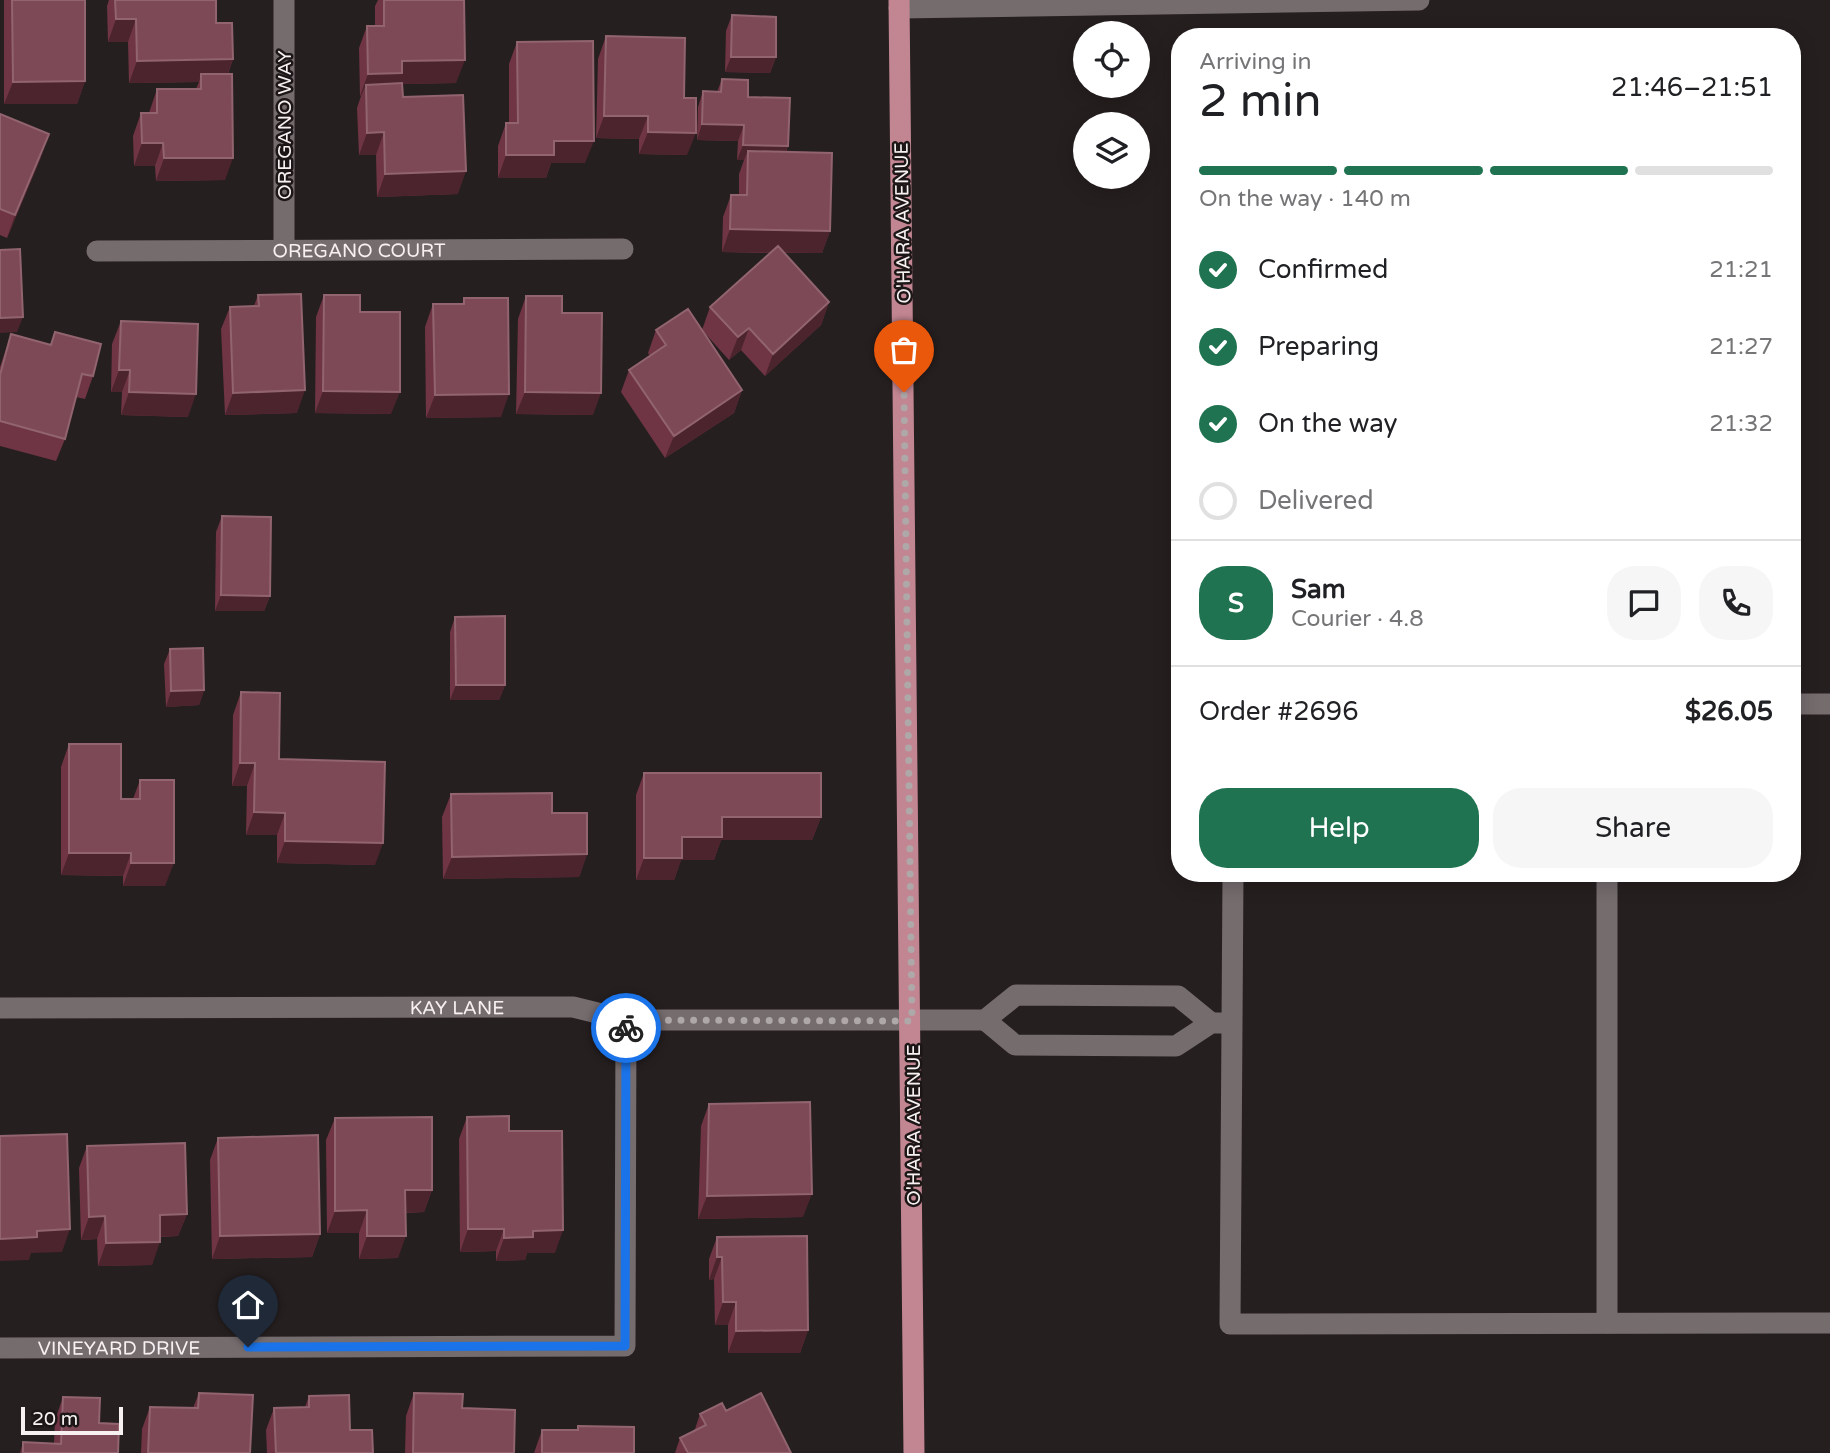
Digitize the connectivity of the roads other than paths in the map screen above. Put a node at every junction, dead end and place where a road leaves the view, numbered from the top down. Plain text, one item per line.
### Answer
1 (284, 0) edge
2 (1419, 0) edge
3 (899, 4) edge
4 (284, 249) junction
5 (623, 249) dead end
6 (97, 251) dead end
7 (1801, 704) edge
8 (1830, 704) edge
9 (1232, 882) edge
10 (1607, 882) edge
11 (0, 1008) edge
12 (626, 1020) junction
13 (985, 1020) junction
14 (912, 1021) junction
15 (1222, 1023) junction
16 (1607, 1323) junction
17 (1830, 1323) edge
18 (0, 1348) edge
19 (915, 1453) edge

1 - 4 street, OREGANO WAY
2 - 3 street
3 - 14 main road, O'HARA AVENUE
4 - 5 street, OREGANO COURT
4 - 6 street, OREGANO COURT
7 - 8 street
9 - 15 street
10 - 16 street
11 - 12 street, KAY LANE
12 - 14 street, KAY LANE
12 - 18 street, VINEYARD DRIVE
13 - 14 street, KAY LANE
13 - 15 street
13 - 15 street
14 - 19 main road, O'HARA AVENUE
15 - 16 street
16 - 17 street

